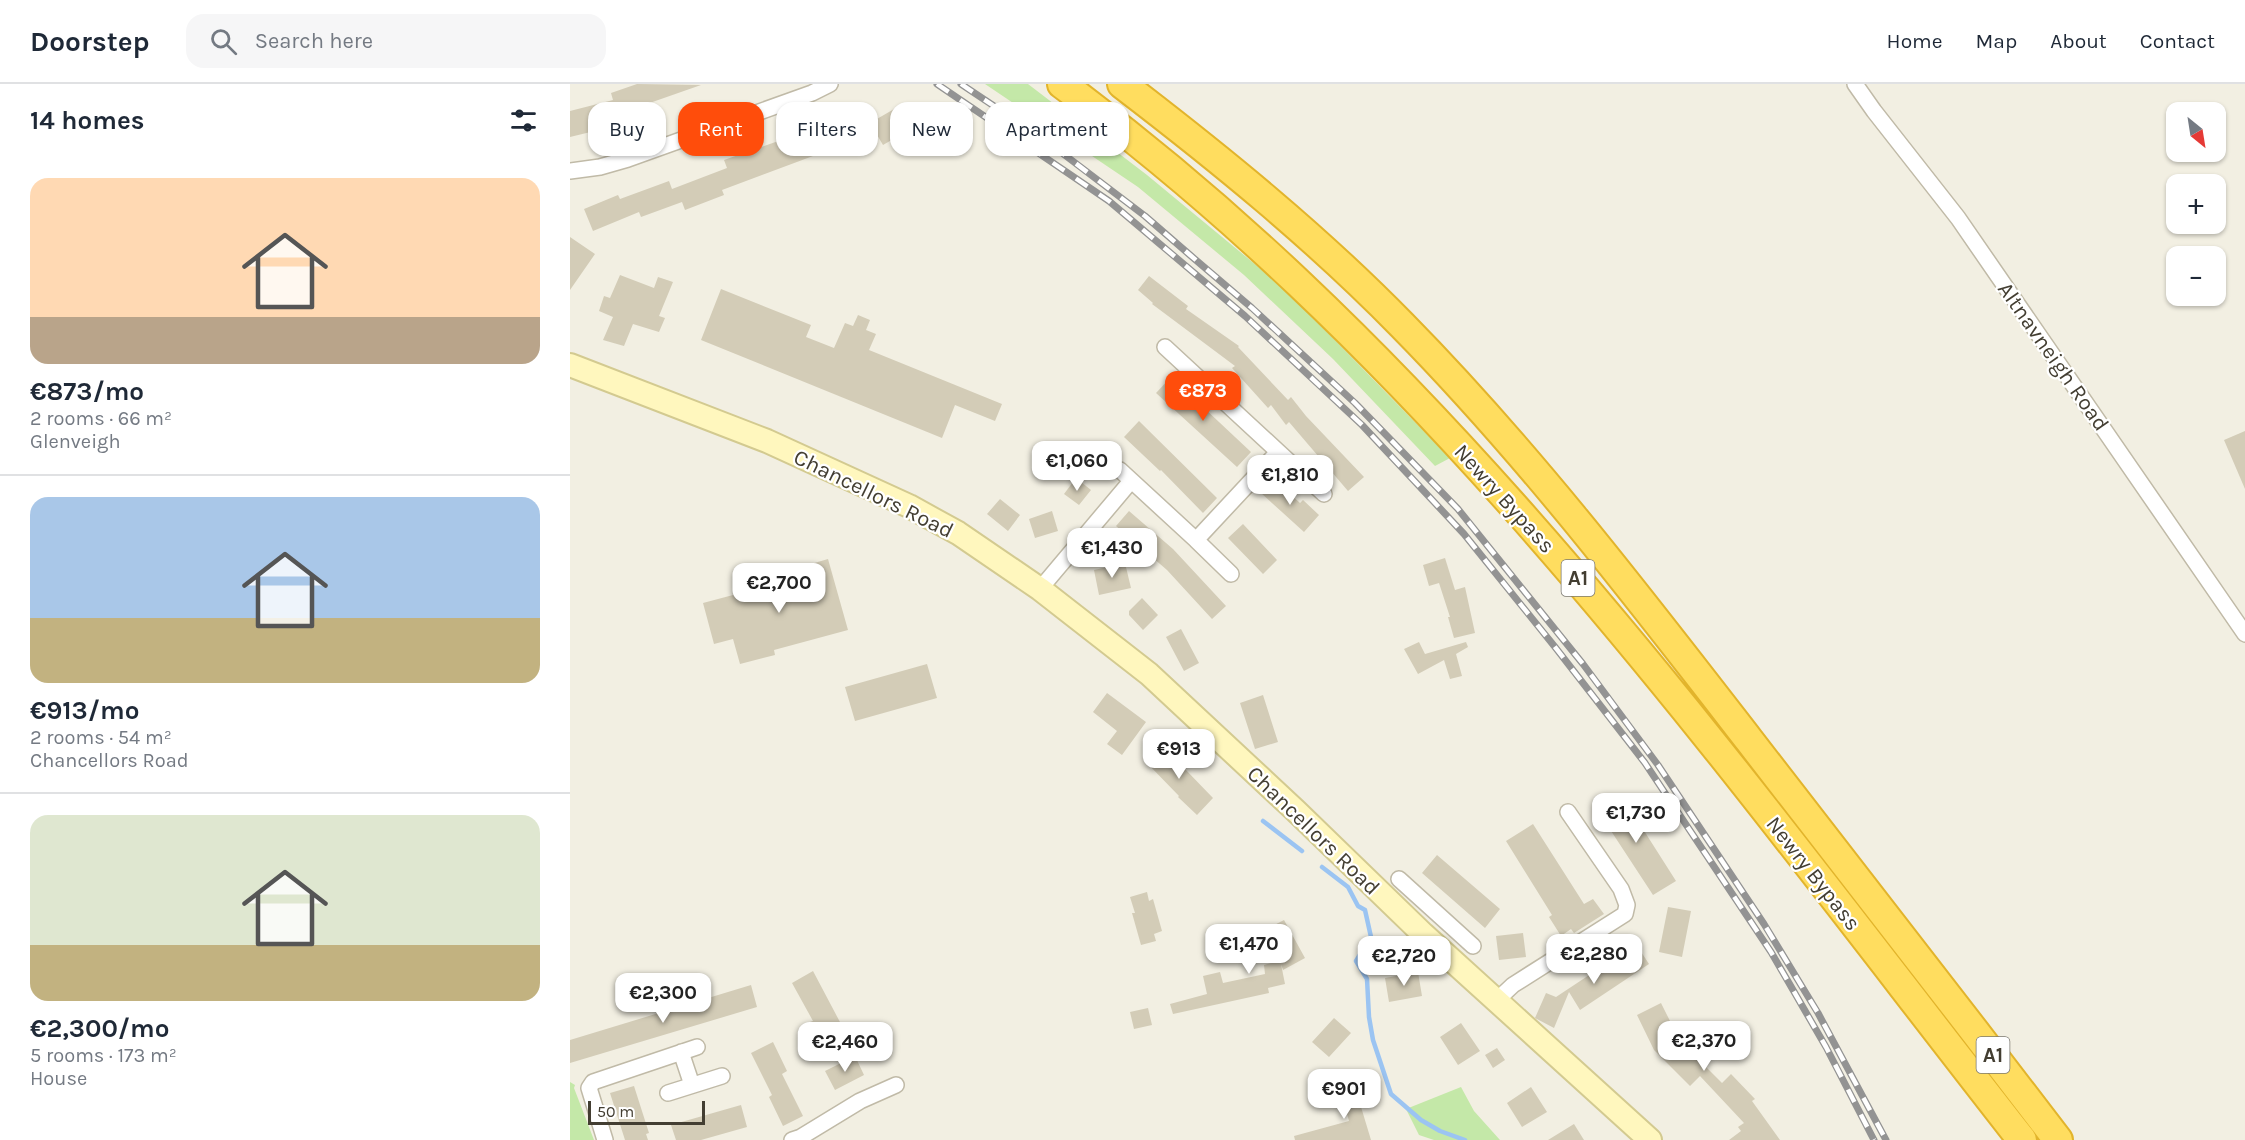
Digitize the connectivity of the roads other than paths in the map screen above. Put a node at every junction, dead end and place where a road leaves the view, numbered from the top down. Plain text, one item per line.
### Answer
1 (830, 84) edge
2 (1062, 84) edge
3 (1122, 84) edge
4 (1855, 84) edge
5 (570, 171) edge
6 (1165, 347) dead end
7 (570, 365) edge
8 (1278, 452) junction
9 (1120, 470) dead end
10 (1131, 481) junction
11 (1324, 494) dead end
12 (1196, 540) junction
13 (1231, 574) dead end
14 (1040, 588) junction
15 (2245, 634) edge
16 (1568, 812) dead end
17 (1399, 879) dead end
18 (1439, 915) junction
19 (1423, 934) junction
20 (1473, 946) dead end
21 (1497, 1000) junction
22 (697, 1047) dead end
23 (681, 1052) junction
24 (722, 1076) dead end
25 (692, 1085) junction
26 (896, 1085) dead end
27 (668, 1093) dead end
28 (605, 1140) edge
29 (792, 1140) edge
30 (1650, 1140) edge
31 (2022, 1140) edge
32 (2058, 1140) edge

1 - 5 street
2 - 31 highway, Newry Bypass / A1
3 - 32 highway, Newry Bypass / A1
4 - 15 street, Altnavneigh Road
6 - 8 street
7 - 14 street, Chancellors Road
8 - 11 street
8 - 12 street
9 - 10 street
10 - 12 street
10 - 14 street
12 - 13 street
14 - 19 street, Chancellors Road
16 - 21 street
17 - 18 street
18 - 19 street
18 - 20 street
19 - 21 street, Chancellors Road
21 - 30 street, Chancellors Road
22 - 23 street
23 - 25 street
23 - 28 street
24 - 25 street
25 - 27 street
26 - 29 street

